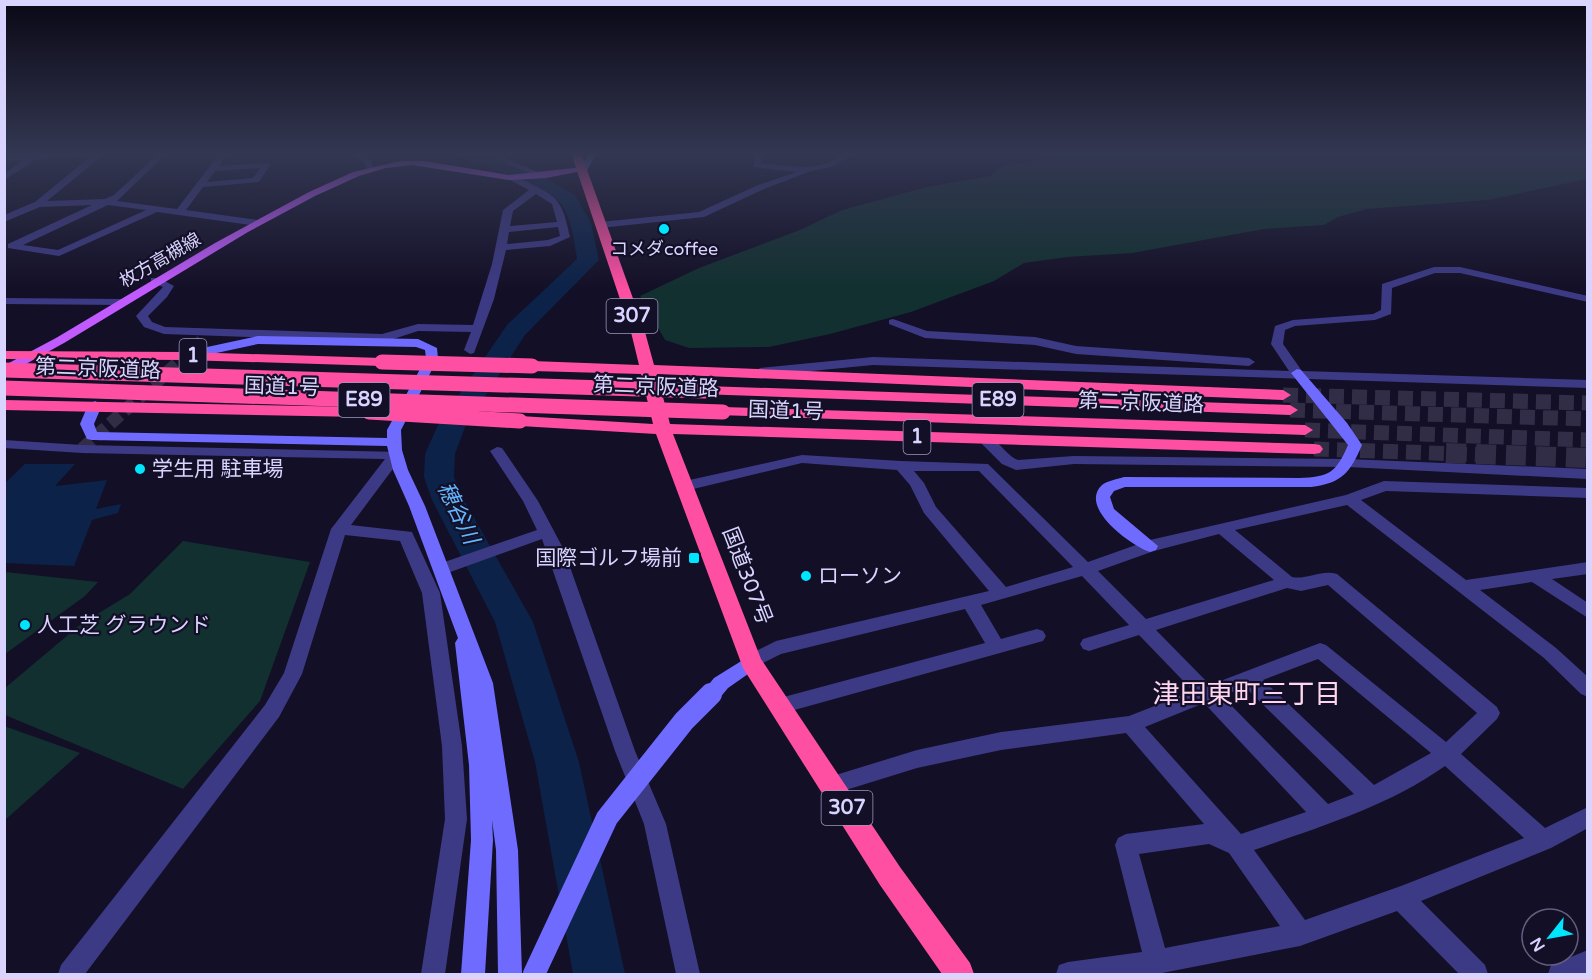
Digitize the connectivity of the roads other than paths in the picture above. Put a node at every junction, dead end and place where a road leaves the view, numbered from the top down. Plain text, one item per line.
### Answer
1 (44, 199) edge
2 (114, 199) edge
3 (190, 199) edge
4 (302, 199) edge
5 (523, 199) edge
6 (553, 199) edge
7 (592, 199) edge
8 (736, 199) edge
9 (107, 202) junction
10 (38, 204) junction
11 (156, 208) junction
12 (180, 212) junction
13 (4, 219) edge
14 (258, 223) junction
15 (562, 224) junction
16 (600, 225) junction
17 (505, 229) junction
18 (502, 247) junction
19 (155, 280) junction
20 (1587, 299) edge
21 (4, 301) edge
22 (121, 302) junction
23 (892, 322) dead end
24 (429, 326) junction
25 (478, 329) junction
26 (212, 331) junction
27 (202, 340) tunnel mouth
28 (426, 345) junction
29 (470, 350) dead end
30 (4, 356) edge
31 (27, 356) junction
32 (184, 356) junction
33 (1294, 369) junction
34 (648, 370) junction
35 (4, 371) edge
36 (756, 373) junction
37 (1587, 384) edge
38 (4, 388) edge
39 (1283, 395) tunnel mouth
40 (4, 405) edge
41 (95, 405) junction
42 (1290, 410) tunnel mouth
43 (663, 429) junction
44 (1305, 430) tunnel mouth
45 (986, 440) junction
46 (4, 444) edge
47 (394, 449) junction
48 (1314, 450) tunnel mouth
49 (497, 451) dead end
50 (1348, 463) junction
51 (901, 466) junction
52 (1587, 474) edge
53 (685, 486) junction
54 (1587, 493) edge
55 (1350, 499) junction
56 (1222, 528) junction
57 (339, 529) junction
58 (547, 532) junction
59 (1150, 546) junction
60 (1587, 568) edge
61 (442, 569) junction
62 (1087, 569) junction
63 (1534, 576) junction
64 (1287, 582) junction
65 (1464, 586) junction
66 (1002, 594) junction
67 (970, 602) junction
68 (1587, 612) edge
69 (461, 620) junction
70 (1141, 628) junction
71 (1037, 636) dead end
72 (1089, 644) dead end
73 (996, 646) junction
74 (751, 662) junction
75 (1249, 679) junction
76 (1587, 689) edge
77 (1209, 695) junction
78 (780, 706) junction
79 (1130, 724) junction
80 (1446, 754) junction
81 (833, 785) junction
82 (1371, 796) junction
83 (1323, 814) junction
84 (1587, 817) edge
85 (1543, 841) junction
86 (1237, 846) junction
87 (1401, 898) junction
88 (1300, 934) junction
89 (1157, 962) junction
90 (1587, 962) edge
91 (70, 975) edge
92 (433, 975) edge
93 (473, 975) edge
94 (510, 975) edge
95 (534, 975) edge
96 (688, 975) edge
97 (959, 975) edge
98 (1068, 975) edge
99 (1476, 975) edge
100 (1560, 975) edge

1 - 10 street
2 - 9 street
3 - 12 street
4 - 14 main road, 枚方高槻線
5 - 17 street
6 - 15 street
7 - 16 highway, 国道307号 / 307
8 - 16 street
9 - 10 street
9 - 11 street
9 - 11 street
10 - 13 street
11 - 12 street
12 - 14 street
14 - 19 main road, 枚方高槻線
15 - 17 street
15 - 18 street
16 - 34 highway, 国道307号 / 307
17 - 18 street
18 - 25 street
19 - 22 main road, 枚方高槻線
19 - 26 street
20 - 33 street
21 - 22 street
22 - 31 main road, 枚方高槻線
23 - 33 street
24 - 25 street
24 - 26 street
24 - 28 street
25 - 29 street
26 - 27 street
28 - 32 street
28 - 47 street
30 - 31 highway, 国道1号 / 1
31 - 32 highway, 国道1号 / 1
31 - 35 main road, 枚方高槻線
32 - 34 highway, 国道1号 / 1, bridge
33 - 36 street
33 - 37 street
33 - 50 street
34 - 36 highway, 国道1号 / 1
34 - 43 highway, 国道307号 / 307
35 - 42 highway, 第二京阪道路 / E89, bridge
36 - 39 highway, 国道1号 / 1
38 - 44 highway, 第二京阪道路 / E89, bridge
40 - 41 highway, 国道1号 / 1
41 - 43 highway, 国道1号 / 1, bridge
41 - 47 street
43 - 45 highway, 国道1号 / 1
43 - 53 highway, 国道307号 / 307
45 - 48 highway, 国道1号 / 1
45 - 50 street
46 - 47 street
47 - 57 street
47 - 61 street
49 - 58 street
50 - 52 street
50 - 59 street
51 - 53 street
51 - 62 street
51 - 66 street
53 - 74 highway, 国道307号 / 307
54 - 55 street
55 - 56 street
55 - 65 street
56 - 59 street
56 - 64 street
57 - 91 street
57 - 92 street
58 - 61 street
58 - 96 street
59 - 62 street
60 - 63 street
61 - 69 street
62 - 66 street
62 - 70 street
63 - 65 street
63 - 68 street
64 - 70 street
64 - 80 street
65 - 76 street
66 - 67 street
67 - 73 street
67 - 74 street
69 - 93 street
69 - 94 street
70 - 72 street
70 - 77 street
71 - 73 street
73 - 78 street
74 - 78 highway, 国道307号 / 307
74 - 95 street, bridge
75 - 77 street
75 - 80 street
75 - 82 street
77 - 79 street
77 - 83 street
78 - 81 highway, 国道307号 / 307
79 - 81 street
79 - 86 street
80 - 82 street
80 - 85 street
81 - 97 highway, 国道307号 / 307
82 - 83 street
83 - 86 street
84 - 85 street
85 - 87 street
86 - 88 street
86 - 89 street
87 - 88 street
87 - 99 street
88 - 89 street
89 - 98 street
90 - 100 street

